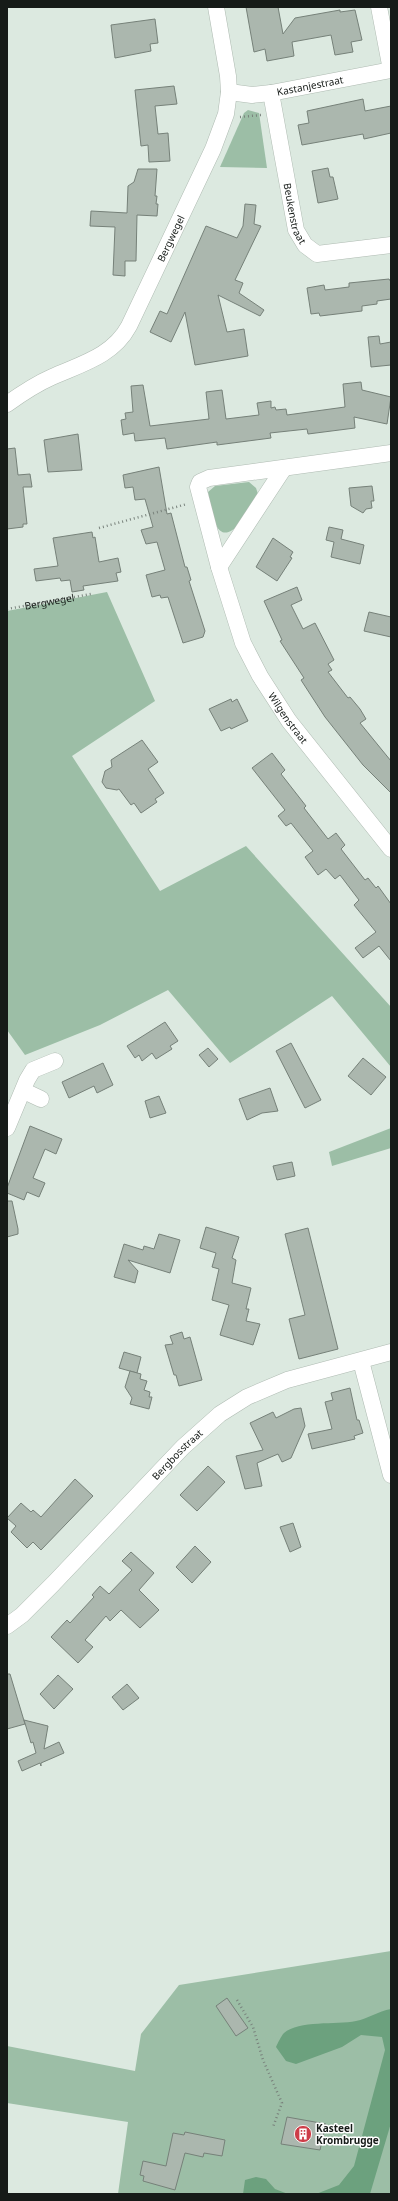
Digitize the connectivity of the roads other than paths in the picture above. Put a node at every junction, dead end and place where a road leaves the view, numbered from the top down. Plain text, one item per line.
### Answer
1 (216, 7) edge
2 (379, 7) edge
3 (391, 70) edge
4 (229, 92) junction
5 (271, 92) junction
6 (391, 245) edge
7 (7, 404) edge
8 (391, 453) edge
9 (284, 468) junction
10 (220, 567) junction
11 (391, 849) edge
12 (55, 1061) dead end
13 (24, 1091) junction
14 (41, 1099) dead end
15 (7, 1128) edge
16 (391, 1352) edge
17 (361, 1361) junction
18 (391, 1475) edge
19 (7, 1626) edge

1 - 4 street, Bergwegel
2 - 3 street
3 - 5 street, Kastanjestraat
4 - 5 street, Kastanjestraat
4 - 7 street, Bergwegel
5 - 6 street, Beukenstraat
8 - 9 street, Wilgenstraat
9 - 10 street
9 - 10 street, Wilgenstraat
10 - 11 street, Wilgenstraat
12 - 13 street
13 - 14 street
13 - 15 street
16 - 17 street, Bergbosstraat
17 - 18 street
17 - 19 street, Bergbosstraat

